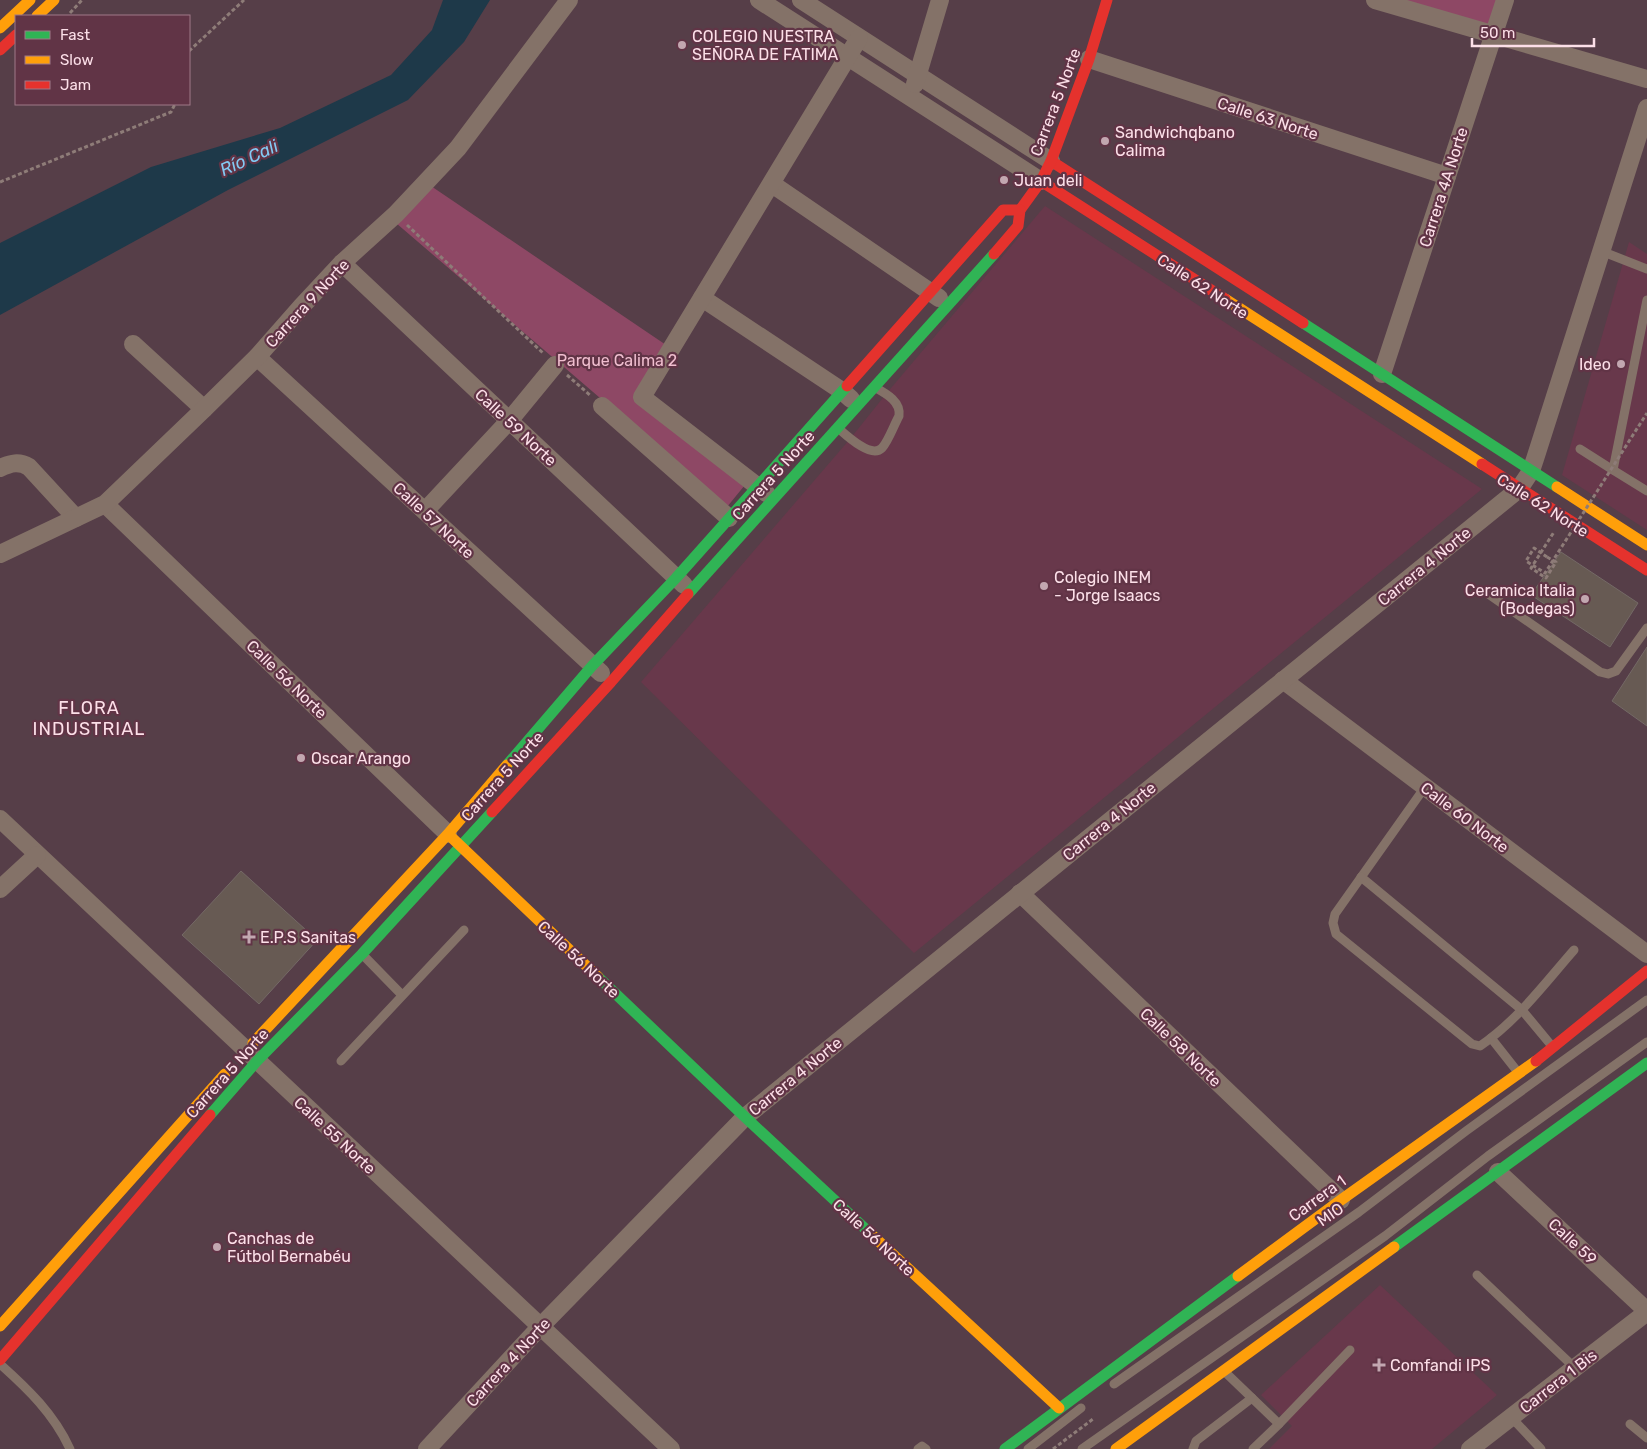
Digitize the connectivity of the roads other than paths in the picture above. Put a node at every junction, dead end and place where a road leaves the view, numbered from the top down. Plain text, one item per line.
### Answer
1 (30, 0) edge
2 (54, 0) edge
3 (570, 0) edge
4 (759, 0) edge
5 (800, 0) edge
6 (940, 0) edge
7 (1107, 0) edge
8 (1375, 0) edge
9 (1505, 0) edge
10 (38, 15) edge
11 (0, 28) edge
12 (1493, 34) junction
13 (15, 36) edge
14 (859, 38) junction
15 (0, 50) edge
16 (848, 57) junction
17 (1089, 59) junction
18 (918, 75) junction
19 (1647, 79) edge
20 (912, 97) junction
21 (1647, 108) edge
22 (1051, 161) junction
23 (1447, 176) junction
24 (1040, 181) junction
25 (772, 184) junction
26 (1020, 210) junction
27 (1601, 252) junction
28 (342, 263) junction
29 (1647, 269) edge
30 (930, 292) junction
31 (702, 298) junction
32 (1647, 300) edge
33 (949, 305) junction
34 (133, 344) dead end
35 (257, 357) junction
36 (556, 365) road end
37 (1382, 374) junction
38 (874, 387) junction
39 (842, 391) junction
40 (858, 405) junction
41 (602, 406) road end
42 (204, 409) junction
43 (508, 421) junction
44 (838, 428) junction
45 (1580, 449) dead end
46 (0, 468) edge
47 (1613, 470) junction
48 (1531, 471) junction
49 (758, 486) junction
50 (1518, 489) junction
51 (1647, 491) edge
52 (773, 499) junction
53 (105, 504) junction
54 (425, 511) junction
55 (76, 518) junction
56 (729, 518) junction
57 (1647, 545) edge
58 (0, 554) edge
59 (1647, 570) edge
60 (676, 578) junction
61 (691, 590) junction
62 (1487, 593) dead end
63 (1647, 628) edge
64 (592, 666) junction
65 (1283, 680) junction
66 (611, 682) junction
67 (1425, 787) junction
68 (0, 819) edge
69 (448, 834) junction
70 (460, 847) junction
71 (37, 855) junction
72 (1361, 877) junction
73 (0, 889) edge
74 (1020, 893) junction
75 (464, 930) dead end
76 (1574, 950) dead end
77 (362, 954) junction
78 (1647, 954) edge
79 (1647, 971) edge
80 (402, 996) junction
81 (1647, 1000) edge
82 (1522, 1010) junction
83 (1491, 1038) junction
84 (1647, 1042) edge
85 (1552, 1047) junction
86 (244, 1059) junction
87 (341, 1061) dead end
88 (1647, 1063) edge
89 (1519, 1074) junction
90 (745, 1116) junction
91 (1498, 1172) junction
92 (1341, 1200) junction
93 (1476, 1275) dead end
94 (1647, 1312) edge
95 (0, 1326) edge
96 (540, 1327) junction
97 (1350, 1350) dead end
98 (0, 1360) edge
99 (0, 1364) edge
100 (1575, 1368) junction
101 (1224, 1371) junction
102 (1107, 1389) dead end
103 (1252, 1398) junction
104 (1090, 1401) dead end
105 (1059, 1408) junction
106 (1511, 1417) junction
107 (1279, 1424) junction
108 (1630, 1424) dead end
109 (1647, 1438) edge
110 (1121, 1448) edge
111 (70, 1449) edge
112 (427, 1449) edge
113 (671, 1449) edge
114 (918, 1449) edge
115 (926, 1449) edge
116 (1004, 1449) edge
117 (1028, 1449) edge
118 (1082, 1449) edge
119 (1193, 1449) edge
120 (1253, 1449) edge
121 (1470, 1449) edge
122 (1541, 1449) edge

1 - 11 street
2 - 10 street
3 - 28 street, Carrera 9 Norte
4 - 16 street, Calle 62 Norte
5 - 14 street, Calle 62 Norte
6 - 18 street
7 - 17 street, Carrera 5 Norte
8 - 12 street
9 - 12 street, Carrera 4A Norte
12 - 19 street
12 - 23 street, Carrera 4A Norte
13 - 15 street
14 - 16 street
14 - 18 street, Calle 62 Norte
16 - 20 street, Calle 62 Norte
16 - 25 street
17 - 22 street, Carrera 5 Norte
17 - 23 street, Calle 63 Norte
18 - 20 street
18 - 22 street, Calle 62 Norte
20 - 24 street, Calle 62 Norte
21 - 27 street, Carrera 4 Norte
22 - 24 street, Carrera 5 Norte
22 - 37 street, Calle 62 Norte
23 - 37 street, Carrera 4A Norte
24 - 26 street, Carrera 5 Norte
24 - 50 street, Calle 62 Norte
25 - 30 street
25 - 31 street
26 - 30 street, Carrera 5 Norte
26 - 33 street, Carrera 5 Norte
27 - 29 lane
27 - 48 street, Carrera 4 Norte
28 - 35 street, Carrera 9 Norte
28 - 43 street, Calle 59 Norte
30 - 33 street
30 - 39 street, Carrera 5 Norte
31 - 39 street
31 - 49 street
32 - 47 lane
33 - 38 street, Carrera 5 Norte
34 - 42 street
35 - 42 street, Carrera 9 Norte
35 - 54 street, Calle 57 Norte
36 - 43 street
37 - 48 street, Calle 62 Norte
38 - 40 street, Carrera 5 Norte
38 - 44 lane
39 - 40 street
39 - 49 street, Carrera 5 Norte
40 - 44 street, Carrera 5 Norte
41 - 56 street
42 - 53 street, Carrera 9 Norte
43 - 54 street
43 - 60 street, Calle 59 Norte
44 - 52 street, Carrera 5 Norte
45 - 47 lane
46 - 55 street
47 - 51 lane
48 - 50 street, Carrera 4 Norte
48 - 57 street, Calle 62 Norte
49 - 52 street
49 - 56 street, Carrera 5 Norte
50 - 59 street, Calle 62 Norte
50 - 65 street, Carrera 4 Norte
52 - 61 street, Carrera 5 Norte
53 - 55 street, Carrera 9 Norte
53 - 69 street, Calle 56 Norte
54 - 64 street, Calle 57 Norte
55 - 58 street, Carrera 9 Norte
56 - 60 street, Carrera 5 Norte
60 - 61 street, Calle 59 Norte
60 - 64 street, Carrera 5 Norte
61 - 66 street, Carrera 5 Norte
62 - 63 lane
64 - 66 street, Calle 57 Norte
64 - 69 street, Carrera 5 Norte
65 - 67 street, Calle 60 Norte
65 - 74 street, Carrera 4 Norte
66 - 70 street, Carrera 5 Norte
67 - 72 lane
67 - 78 street, Calle 60 Norte
68 - 71 street, Calle 55 Norte
69 - 70 street, Calle 56 Norte
69 - 86 street, Carrera 5 Norte
70 - 77 street, Carrera 5 Norte
70 - 90 street, Calle 56 Norte
71 - 73 street
71 - 86 street, Calle 55 Norte
72 - 82 lane
72 - 83 lane
74 - 90 street, Carrera 4 Norte
74 - 92 street, Calle 58 Norte
75 - 80 lane
76 - 82 lane
77 - 80 lane
77 - 86 street, Carrera 5 Norte
79 - 85 street, Carrera 1
80 - 87 lane
81 - 102 lane, MIO
82 - 83 lane
82 - 85 lane
83 - 89 lane
84 - 118 lane
85 - 89 street, Carrera 1
86 - 95 street, Carrera 5 Norte
86 - 96 street, Calle 55 Norte
86 - 98 street, Carrera 5 Norte
88 - 91 street
89 - 92 street, Carrera 1
90 - 96 street, Carrera 4 Norte
90 - 105 street, Calle 56 Norte
91 - 94 street, Calle 59
91 - 101 street
92 - 105 street, Carrera 1
93 - 100 lane
94 - 100 street, Carrera 1 Bis
96 - 112 street, Carrera 4 Norte
96 - 113 street, Calle 55 Norte
97 - 107 lane
99 - 111 lane
100 - 106 street, Carrera 1 Bis
101 - 103 lane
101 - 110 street
103 - 107 lane
103 - 119 lane
104 - 117 lane
105 - 116 street, Carrera 1
106 - 121 street, Carrera 1 Bis
106 - 122 lane
107 - 120 lane
108 - 109 lane
114 - 115 lane

